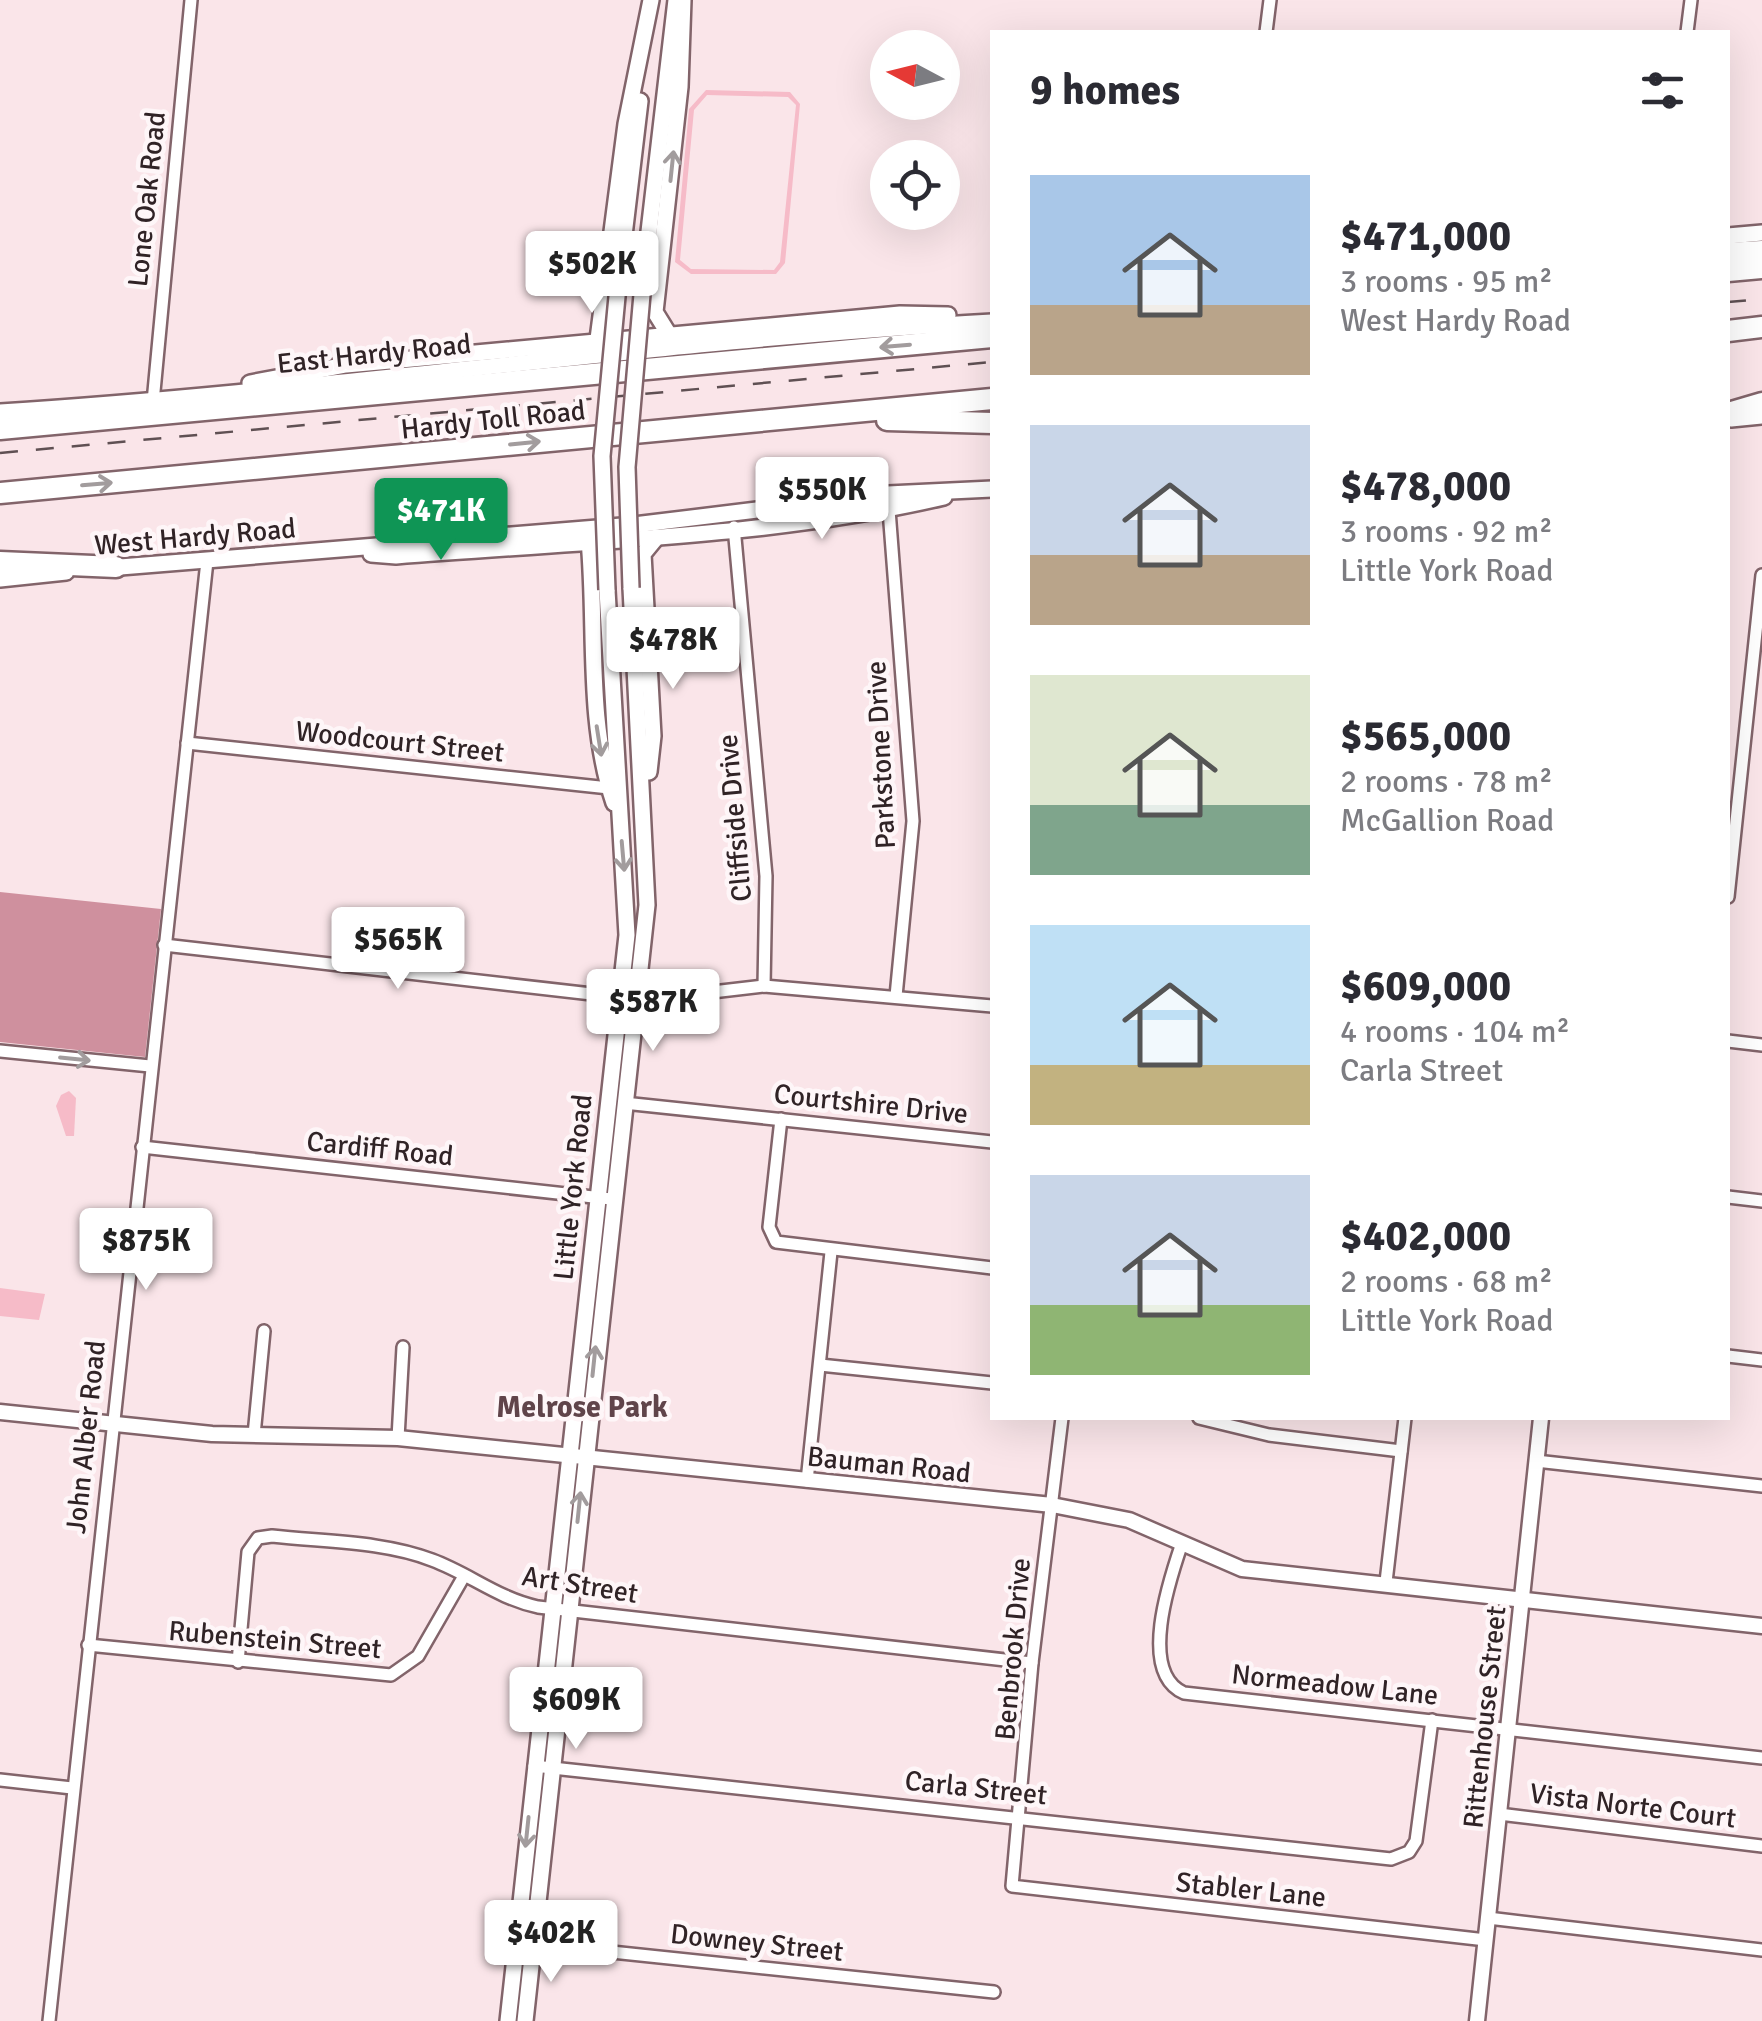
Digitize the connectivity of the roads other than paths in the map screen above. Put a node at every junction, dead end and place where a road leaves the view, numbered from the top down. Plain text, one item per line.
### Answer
1 (191, 0) edge
2 (652, 0) edge
3 (679, 0) edge
4 (1270, 0) edge
5 (1691, 0) edge
6 (1266, 30) edge
7 (1687, 30) edge
8 (1762, 233) edge
9 (1730, 236) edge
10 (1762, 251) edge
11 (1730, 254) edge
12 (1762, 268) edge
13 (1730, 271) edge
14 (657, 297) junction
15 (602, 299) junction
16 (990, 320) edge
17 (990, 320) edge
18 (1762, 327) edge
19 (1730, 330) edge
20 (668, 332) junction
21 (990, 337) edge
22 (598, 338) junction
23 (638, 348) junction
24 (611, 351) junction
25 (990, 399) edge
26 (153, 402) junction
27 (1762, 403) edge
28 (0, 412) edge
29 (1730, 415) edge
30 (1730, 416) edge
31 (1762, 416) edge
32 (760, 420) junction
33 (990, 423) edge
34 (0, 428) edge
35 (985, 489) edge
36 (0, 493) edge
37 (889, 510) junction
38 (627, 526) junction
39 (734, 527) junction
40 (603, 528) junction
41 (656, 537) junction
42 (589, 540) junction
43 (330, 549) junction
44 (207, 561) junction
45 (0, 562) edge
46 (116, 567) junction
47 (644, 567) junction
48 (1762, 576) edge
49 (0, 579) edge
50 (600, 586) junction
51 (187, 743) junction
52 (609, 788) junction
53 (644, 816) junction
54 (620, 822) junction
55 (1730, 878) edge
56 (164, 944) junction
57 (764, 986) junction
58 (619, 996) junction
59 (896, 996) junction
60 (637, 999) junction
61 (990, 1006) edge
62 (1730, 1041) edge
63 (1762, 1045) edge
64 (0, 1052) edge
65 (150, 1066) junction
66 (624, 1103) junction
67 (781, 1119) junction
68 (990, 1142) edge
69 (142, 1147) junction
70 (1730, 1197) edge
71 (604, 1199) junction
72 (1762, 1200) edge
73 (831, 1252) junction
74 (990, 1268) edge
75 (264, 1332) dead end
76 (403, 1346) dead end
77 (1730, 1356) edge
78 (1762, 1360) edge
79 (820, 1365) junction
80 (990, 1383) edge
81 (0, 1412) edge
82 (1062, 1420) edge
83 (1207, 1420) edge
84 (1404, 1420) edge
85 (1540, 1420) edge
86 (112, 1424) junction
87 (254, 1435) junction
88 (398, 1438) junction
89 (1401, 1451) junction
90 (576, 1457) junction
91 (1536, 1461) junction
92 (807, 1481) junction
93 (1762, 1486) edge
94 (1052, 1505) junction
95 (1182, 1543) junction
96 (464, 1576) junction
97 (1386, 1582) junction
98 (1522, 1598) junction
99 (560, 1610) junction
100 (1762, 1626) edge
101 (88, 1646) junction
102 (238, 1662) junction
103 (1032, 1663) junction
104 (1432, 1720) junction
105 (1508, 1728) junction
106 (1762, 1758) edge
107 (543, 1767) junction
108 (0, 1780) edge
109 (72, 1788) junction
110 (1499, 1814) junction
111 (1021, 1817) junction
112 (1762, 1846) edge
113 (1012, 1886) joint
114 (1488, 1918) junction
115 (1486, 1940) junction
116 (516, 1942) junction
117 (533, 1944) junction
118 (1762, 1950) edge
119 (994, 1992) dead end
120 (49, 2021) edge
121 (508, 2021) edge
122 (525, 2021) edge
123 (1477, 2021) edge

1 - 26 street, Lone Oak Road
2 - 15 main road
2 - 24 main road, Little York Road, bridge
14 -> 3 main road
3 - 23 main road, Little York Road, bridge
4 - 6 street
5 - 7 street
8 - 9 main road
10 - 11 highway
12 - 13 highway
14 - 15 main road
14 - 20 main road
15 - 22 main road
16 - 23 main road, East Hardy Road
17 - 20 main road
18 - 19 highway
20 - 22 main road
21 -> 34 highway, Hardy Toll Road
22 - 26 main road
23 - 24 main road, East Hardy Road, bridge
23 - 38 main road, Little York Road, bridge
24 - 26 main road, East Hardy Road
24 - 40 main road, Little York Road, bridge
25 - 32 highway, Hardy Toll Road
26 - 28 main road, East Hardy Road
27 - 29 highway
30 - 31 main road
32 - 33 highway
36 -> 32 highway, Hardy Toll Road
35 - 37 main road
35 - 38 main road, West Hardy Road
37 - 39 main road
37 - 59 street, Parkstone Drive
38 - 40 main road, West Hardy Road, bridge
38 - 53 main road, Little York Road, bridge
39 - 41 main road
39 - 57 street, Cliffside Drive
40 - 43 main road, West Hardy Road
40 - 50 main road, Little York Road, bridge
41 - 42 main road
41 - 47 main road
42 - 43 main road
42 - 50 main road
43 - 44 main road, West Hardy Road
44 - 46 main road, West Hardy Road
44 - 51 street, John Alber Road
45 - 46 highway
46 - 49 main road, West Hardy Road
47 - 50 main road
47 - 53 main road
48 - 55 street
50 -> 52 main road
50 - 54 main road, Little York Road
51 - 52 street, Woodcourt Street
51 - 56 street, John Alber Road
52 - 54 main road
53 - 60 main road, Little York Road
54 -> 58 main road, Little York Road
56 - 58 street
56 - 65 street, John Alber Road
57 - 59 street
57 - 60 street
58 - 60 street
58 - 71 main road, Little York Road
59 - 61 street
60 - 66 main road, Little York Road
62 - 63 street
64 -> 65 street
65 - 69 street, John Alber Road
66 - 67 street, Courtshire Drive
66 - 71 main road, Little York Road
67 - 68 street, Courtshire Drive
67 - 73 street
69 - 71 street, Cardiff Road
69 - 86 street, John Alber Road
70 - 72 street
71 - 90 main road, Little York Road
73 - 74 street
73 - 79 street
75 - 87 street
76 - 88 street
77 - 78 street
79 - 80 street
79 - 92 street
81 - 86 street, Bauman Road
82 - 94 street, Benbrook Drive
83 - 89 street
84 - 89 street
85 - 91 street, Rittenhouse Street
86 - 87 street, Bauman Road
86 - 101 street, John Alber Road
87 - 88 street, Bauman Road
88 - 90 street, Bauman Road
89 - 97 street
90 - 92 street, Bauman Road
90 - 99 main road, Little York Road
91 - 93 street
91 - 98 street, Rittenhouse Street
92 - 94 street, Bauman Road
94 - 95 street, Bauman Road
94 - 103 street, Benbrook Drive
95 - 97 street, Bauman Road
95 - 104 street, Normeadow Lane
96 - 99 street, Art Street
96 - 102 street, Rubenstein Street
96 - 102 street, Art Street
97 - 98 street, Bauman Road
98 - 100 street, Bauman Road
98 - 105 street, Rittenhouse Street
99 - 103 street, Art Street
99 - 107 main road, Little York Road
101 - 102 street, Rubenstein Street
101 - 109 street, John Alber Road
103 - 111 street, Benbrook Drive
104 - 105 street, Normeadow Lane
104 - 111 street, Carla Street
105 - 106 street, Normeadow Lane
105 - 110 street, Rittenhouse Street
107 - 111 street, Carla Street
107 -> 116 main road, Little York Road
107 - 117 main road, Little York Road
108 - 109 street
109 - 120 street, John Alber Road
110 - 112 street, Vista Norte Court
110 - 114 street, Rittenhouse Street
111 - 113 street, Benbrook Drive
113 - 115 street, Stabler Lane
114 - 115 street, Rittenhouse Street
114 - 118 street
115 - 123 street, Rittenhouse Street
116 - 117 street, Downey Street
116 - 121 main road, Little York Road
117 - 119 street, Downey Street
117 - 122 main road, Little York Road

